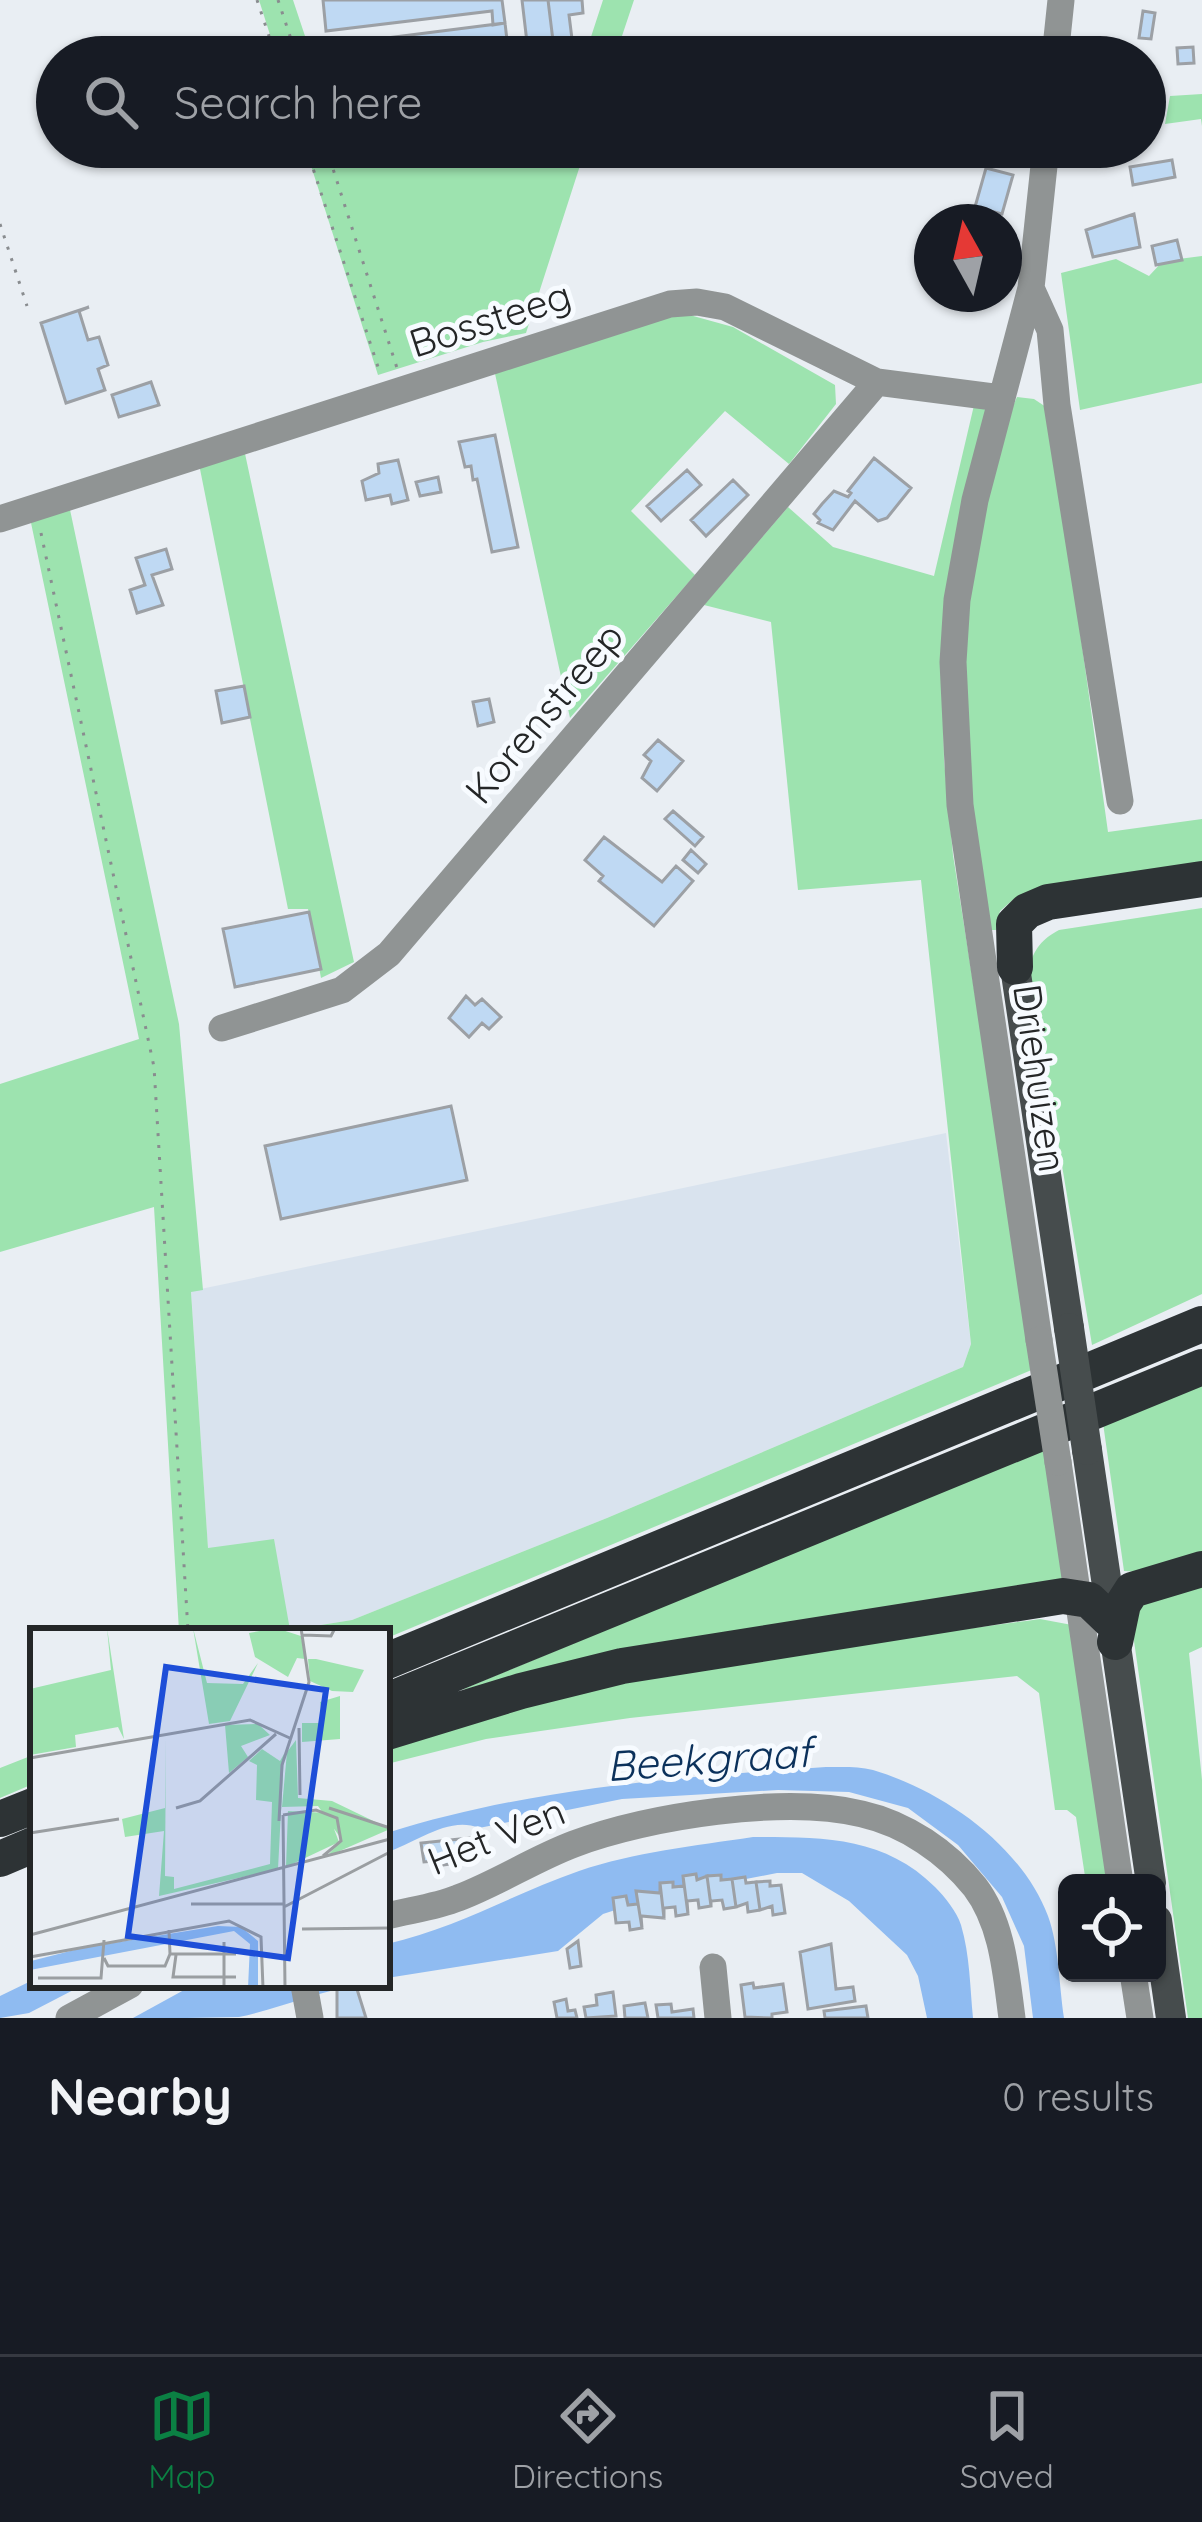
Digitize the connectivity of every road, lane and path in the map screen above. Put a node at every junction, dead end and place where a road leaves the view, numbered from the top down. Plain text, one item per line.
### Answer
1 (257, 0) edge
2 (278, 0) edge
3 (1061, 0) edge
4 (269, 36) edge
5 (290, 36) edge
6 (1057, 36) edge
7 (314, 168) edge
8 (332, 168) edge
9 (1044, 168) edge
10 (0, 224) edge
11 (1031, 288) junction
12 (27, 306) dead end
13 (878, 382) junction
14 (395, 390) junction
15 (1001, 398) junction
16 (35, 507) junction
17 (0, 518) edge
18 (1120, 801) dead end
19 (1202, 879) edge
20 (1202, 902) edge
21 (1015, 967) junction
22 (222, 1028) dead end
23 (1202, 1303) edge
24 (1202, 1324) edge
25 (1202, 1367) edge
26 (1018, 1399) junction
27 (1072, 1456) junction
28 (1202, 1568) edge
29 (1077, 1597) junction
30 (188, 1628) edge
31 (1114, 1632) junction
32 (390, 1660) edge
33 (390, 1700) edge
34 (390, 1731) edge
35 (30, 1807) edge
36 (0, 1819) edge
37 (30, 1846) edge
38 (0, 1859) edge
39 (1119, 1874) edge
40 (1150, 1874) edge
41 (390, 1915) edge
42 (713, 1967) dead end
43 (1166, 1979) edge
44 (1134, 1982) edge
45 (124, 1988) edge
46 (305, 1988) edge
47 (69, 2018) edge
48 (310, 2018) edge
49 (718, 2018) edge
50 (1012, 2018) edge
51 (1140, 2018) edge
52 (1172, 2018) edge

1 - 4 path
2 - 5 path
3 - 6 street
7 - 14 path
8 - 14 path
9 - 11 street, Driehuizen
10 - 12 path
11 - 15 street, Driehuizen
11 - 18 street, Driehuizen
13 - 14 street, Bossteeg
13 - 15 street, Bossteeg
13 - 22 street, Korenstreep
14 - 16 street, Bossteeg
15 - 27 street, Driehuizen, bridge
16 - 17 street, Bossteeg
16 - 30 path
19 - 21 highway
20 - 21 highway
21 - 27 main road, Driehuizen, bridge
23 - 26 highway
24 - 26 highway
25 - 33 highway
26 - 32 highway
27 - 29 street, Driehuizen
27 - 31 main road, Driehuizen
28 - 31 highway
29 - 31 highway
29 - 34 highway
29 - 39 street, Driehuizen
31 - 40 main road, Driehuizen
35 - 36 highway
37 - 38 highway
41 - 50 street, Het Ven
42 - 49 street
43 - 52 main road
44 - 51 street
45 - 47 street
46 - 48 street

